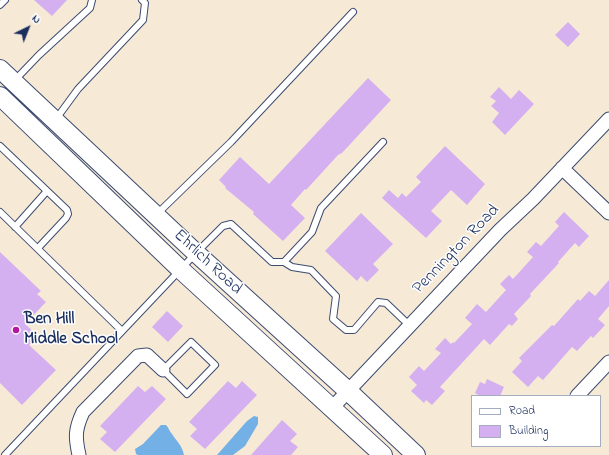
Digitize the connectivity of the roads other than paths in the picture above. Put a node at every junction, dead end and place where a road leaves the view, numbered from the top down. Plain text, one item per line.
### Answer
1 (5, 0) edge
2 (92, 0) edge
3 (142, 0) edge
4 (0, 5) edge
5 (353, 12) dead end
6 (0, 69) edge
7 (14, 81) junction
8 (0, 96) edge
9 (609, 119) edge
10 (55, 120) junction
11 (383, 142) dead end
12 (0, 146) edge
13 (562, 168) junction
14 (48, 191) junction
15 (0, 212) edge
16 (609, 213) edge
17 (156, 215) junction
18 (15, 227) junction
19 (38, 248) junction
20 (196, 253) junction
21 (284, 262) junction
22 (180, 269) junction
23 (409, 325) junction
24 (122, 331) junction
25 (609, 362) edge
26 (163, 370) junction
27 (348, 391) junction
28 (578, 395) edge
29 (332, 408) junction
30 (5, 455) edge
31 (79, 455) edge
32 (383, 455) edge
33 (416, 455) edge

1 - 4 lane
2 - 7 lane
3 - 10 lane
5 - 17 lane
6 - 7 main road, Ehrlich Road
7 - 10 main road, Ehrlich Road
8 - 22 main road, Ehrlich Road
9 - 13 street, Pennington Road
10 - 17 main road, Ehrlich Road
11 - 21 lane
12 - 14 lane
13 - 16 street
13 - 23 street, Pennington Road
14 - 18 lane
14 - 19 lane
15 - 18 lane
17 - 20 main road, Ehrlich Road
18 - 19 lane
19 - 24 lane
20 - 21 lane
20 - 22 lane
20 - 27 main road, Ehrlich Road
21 - 23 lane
22 - 24 lane
22 - 29 main road, Ehrlich Road
23 - 27 street, Pennington Road
24 - 30 lane
25 - 28 street
26 - 26 lane
26 - 31 street
27 - 29 street, Pennington Road
27 - 33 main road, Ehrlich Road
29 - 32 main road, Ehrlich Road

